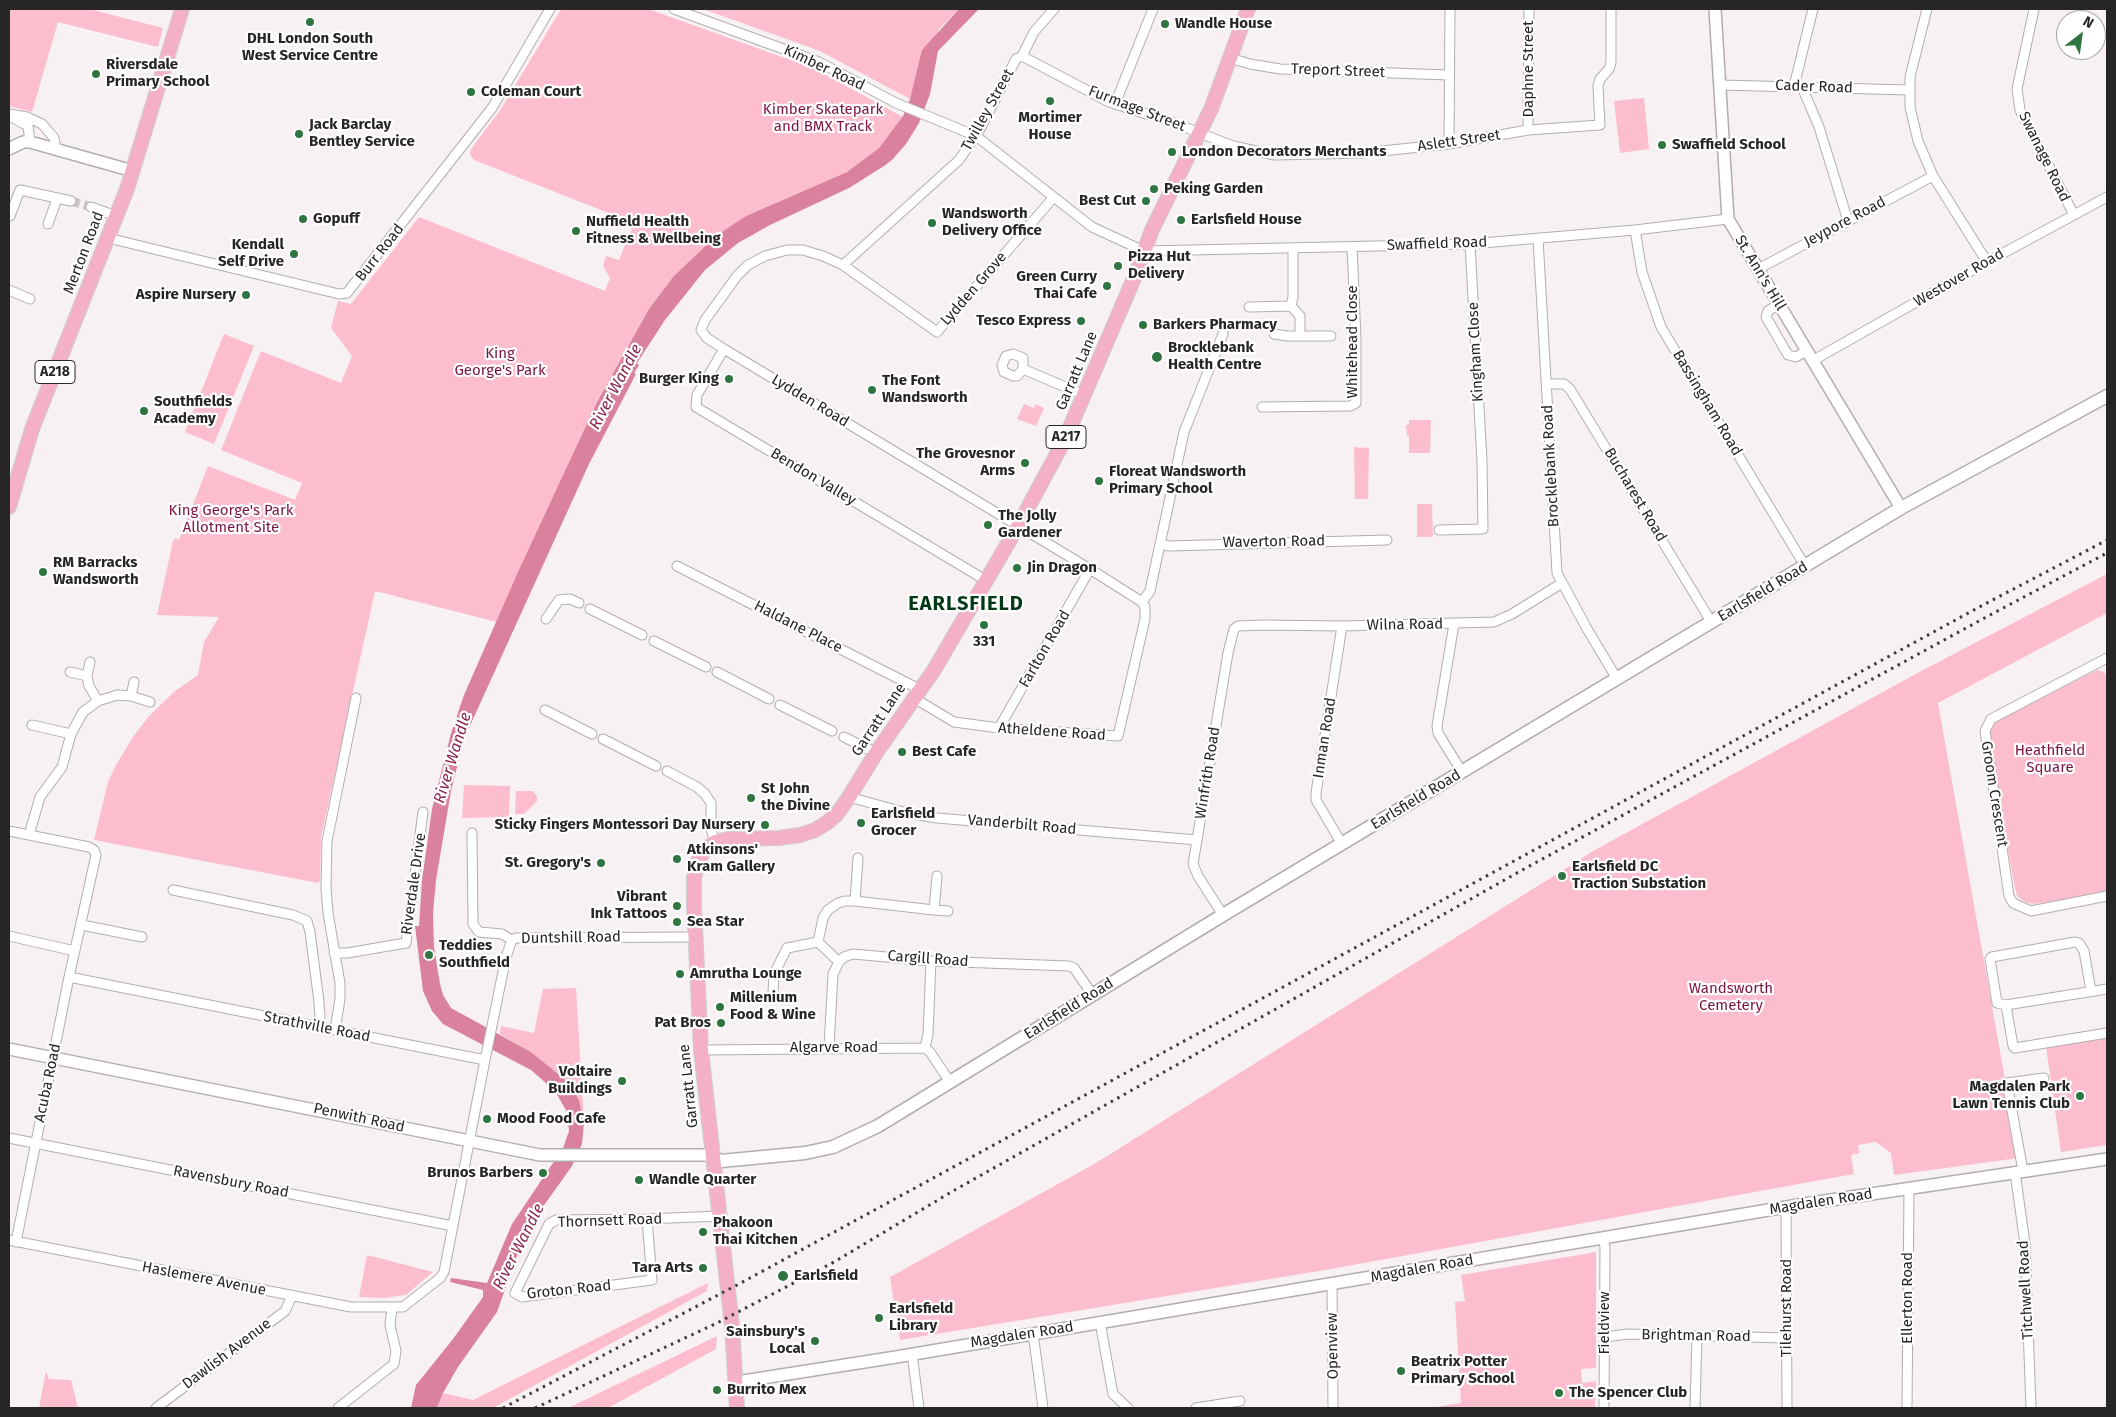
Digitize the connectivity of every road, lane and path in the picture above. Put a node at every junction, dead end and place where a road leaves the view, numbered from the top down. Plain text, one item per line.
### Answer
1 (182, 9) edge
2 (550, 9) edge
3 (674, 9) edge
4 (1054, 9) edge
5 (1153, 9) edge
6 (1248, 9) edge
7 (1450, 9) edge
8 (1529, 9) edge
9 (1611, 9) edge
10 (1715, 9) edge
11 (1813, 9) edge
12 (1927, 9) edge
13 (2034, 9) edge
14 (1022, 56) junction
15 (1230, 58) junction
16 (1449, 75) junction
17 (1720, 85) junction
18 (1798, 86) junction
19 (1909, 90) junction
20 (1115, 104) junction
21 (9, 115) edge
22 (1528, 130) junction
23 (1200, 133) junction
24 (976, 136) junction
25 (30, 142) junction
26 (1449, 144) junction
27 (56, 148) junction
28 (9, 149) edge
29 (133, 171) junction
30 (1933, 176) junction
31 (2107, 197) edge
32 (1053, 198) junction
33 (56, 199) junction
34 (71, 201) tunnel mouth
35 (90, 207) tunnel mouth
36 (2074, 215) junction
37 (10, 216) dead end
38 (116, 216) junction
39 (1728, 219) junction
40 (1848, 221) junction
41 (48, 224) dead end
42 (1635, 230) junction
43 (108, 238) junction
44 (1538, 238) junction
45 (1470, 244) junction
46 (1352, 247) junction
47 (1293, 248) junction
48 (1144, 250) junction
49 (777, 252) joint
50 (1987, 262) junction
51 (843, 265) junction
52 (1758, 269) junction
53 (9, 290) edge
54 (30, 299) dead end
55 (1778, 304) junction
56 (1291, 306) junction
57 (1249, 307) dead end
58 (1223, 334) dead end
59 (1274, 334) dead end
60 (1300, 336) junction
61 (1331, 336) dead end
62 (724, 349) junction
63 (1809, 356) junction
64 (1024, 369) dead end
65 (1547, 384) junction
66 (1084, 395) junction
67 (2107, 396) edge
68 (1262, 408) dead end
69 (11, 490) edge
70 (9, 507) edge
71 (1901, 508) junction
72 (1018, 526) junction
73 (1439, 530) dead end
74 (1387, 540) dead end
75 (1161, 544) junction
76 (677, 566) dead end
77 (1805, 566) junction
78 (1090, 569) junction
79 (987, 580) junction
80 (1562, 583) junction
81 (1142, 602) junction
82 (579, 604) dead end
83 (590, 609) dead end
84 (546, 619) dead end
85 (1712, 623) junction
86 (1454, 624) junction
87 (1238, 626) joint
88 (1342, 626) junction
89 (642, 635) dead end
90 (654, 641) dead end
91 (2107, 658) edge
92 (90, 662) dead end
93 (706, 667) dead end
94 (70, 672) dead end
95 (716, 672) dead end
96 (87, 676) junction
97 (1617, 679) junction
98 (134, 682) dead end
99 (917, 694) junction
100 (131, 696) junction
101 (356, 698) dead end
102 (769, 699) dead end
103 (98, 701) junction
104 (150, 702) dead end
105 (780, 705) dead end
106 (545, 710) dead end
107 (32, 725) dead end
108 (999, 728) junction
109 (832, 731) dead end
110 (71, 734) junction
111 (592, 734) dead end
112 (844, 737) dead end
113 (603, 739) dead end
114 (876, 753) junction
115 (656, 766) dead end
116 (667, 771) dead end
117 (1462, 772) junction
118 (849, 797) junction
119 (423, 812) dead end
120 (9, 831) edge
121 (472, 833) dead end
122 (29, 835) junction
123 (1197, 840) junction
124 (715, 842) junction
125 (1342, 844) junction
126 (858, 858) dead end
127 (937, 876) dead end
128 (173, 890) dead end
129 (2107, 896) edge
130 (855, 902) junction
131 (934, 910) junction
132 (948, 911) dead end
133 (1223, 915) junction
134 (82, 925) junction
135 (9, 936) edge
136 (695, 936) junction
137 (142, 937) dead end
138 (512, 940) junction
139 (818, 942) junction
140 (75, 951) junction
141 (334, 953) junction
142 (930, 961) junction
143 (839, 962) junction
144 (69, 977) junction
145 (2107, 989) edge
146 (2091, 991) junction
147 (773, 993) dead end
148 (1092, 994) junction
149 (2006, 1005) junction
150 (319, 1026) junction
151 (335, 1030) junction
152 (2107, 1033) edge
153 (829, 1048) junction
154 (925, 1048) junction
155 (9, 1049) edge
156 (701, 1050) junction
157 (486, 1056) junction
158 (53, 1058) junction
159 (2044, 1078) dead end
160 (950, 1082) junction
161 (9, 1138) edge
162 (469, 1141) junction
163 (36, 1143) junction
164 (713, 1157) junction
165 (2107, 1159) edge
166 (2019, 1171) junction
167 (1909, 1188) junction
168 (1786, 1207) junction
169 (719, 1216) junction
170 (647, 1219) junction
171 (453, 1226) junction
172 (1603, 1238) junction
173 (12, 1241) edge
174 (1332, 1284) junction
175 (515, 1293) joint
176 (292, 1296) junction
177 (392, 1308) junction
178 (1100, 1322) junction
179 (1032, 1333) junction
180 (1697, 1336) junction
181 (1605, 1338) junction
182 (1786, 1338) junction
183 (912, 1354) junction
184 (737, 1382) junction
185 (1240, 1401) dead end
186 (1215, 1407) edge
187 (156, 1408) edge
188 (338, 1408) edge
189 (737, 1408) edge
190 (919, 1408) edge
191 (1043, 1408) edge
192 (1128, 1408) edge
193 (1196, 1408) edge
194 (1333, 1408) edge
195 (1604, 1408) edge
196 (1696, 1408) edge
197 (1787, 1408) edge
198 (1907, 1408) edge
199 (2031, 1408) edge

1 - 29 main road, Merton Road / A218
2 - 43 street, Burr Road
3 - 24 street, Kimber Road
4 - 14 street, Twilley Street
5 - 20 street
6 - 15 main road, Garratt Lane / A217
7 - 16 street
8 - 22 street, Daphne Street
9 - 22 street, Aslett Street
10 - 17 street, St. Ann's Hill
11 - 18 street
12 - 19 street
13 - 36 street, Swanage Road
14 - 20 street, Furmage Street
14 - 24 street, Twilley Street
15 - 16 street, Treport Street
15 - 23 main road, Garratt Lane / A217
16 - 26 street
17 - 18 street, Cader Road
17 - 39 street, St. Ann's Hill
18 - 19 street, Cader Road
18 - 40 street
19 - 30 street
20 - 23 street, Furmage Street
21 - 25 street
21 - 27 street
22 - 26 street, Aslett Street
23 - 26 street, Aslett Street
23 - 48 main road, Garratt Lane / A217
24 - 32 street, Kimber Road
24 - 51 street, Twilley Street
25 - 27 street
25 - 28 street
27 - 29 street
29 - 38 main road, Merton Road / A218
30 - 40 street, Jeypore Road
30 - 50 street
31 - 36 street, Westover Road
32 - 48 street, Kimber Road
32 - 51 street, Lydden Grove
33 - 34 street
33 - 37 street
33 - 41 street
35 - 38 street
36 - 50 street, Westover Road
38 - 43 main road, Merton Road / A218
39 - 42 street, Swaffield Road
39 - 52 street, St. Ann's Hill
40 - 52 street, Jeypore Road
42 - 44 street, Swaffield Road
42 - 77 street, Bassingham Road
43 - 69 main road, Merton Road / A218
44 - 45 street, Swaffield Road
44 - 65 street, Brocklebank Road
45 - 46 street, Swaffield Road
45 - 73 street, Kingham Close
46 - 47 street, Swaffield Road
46 - 68 street, Whitehead Close
47 - 48 street, Swaffield Road
47 - 56 street
48 - 66 main road, Garratt Lane / A217
49 - 51 street, Lydden Grove
49 - 62 street, Lydden Road
50 - 63 street, Westover Road
52 - 55 street, St. Ann's Hill
53 - 54 street
55 - 63 street, St. Ann's Hill
55 - 63 street
56 - 57 street
56 - 60 street
58 - 75 street, Atheldene Road
59 - 60 street
60 - 61 street
62 - 72 street, Lydden Road
62 - 79 street, Bendon Valley
63 - 71 street, St. Ann's Hill
64 - 66 street
65 - 80 street, Brocklebank Road
65 - 85 street, Bucharest Road
66 - 72 main road, Garratt Lane / A217
67 - 71 main road, Earlsfield Road
69 - 70 main road, Merton Road / A218
71 - 77 main road, Earlsfield Road
72 - 78 street
72 - 79 main road, Garratt Lane / A217
74 - 75 street, Waverton Road
75 - 81 street, Atheldene Road
76 - 99 street, Haldane Place
77 - 85 main road, Earlsfield Road
78 - 81 street
78 - 108 street, Farlton Road
79 - 99 main road, Garratt Lane / A217
80 - 86 street, Wilna Road
80 - 97 street, Brocklebank Road
81 - 108 street, Atheldene Road
82 - 84 street
83 - 89 street
85 - 97 main road, Earlsfield Road
86 - 88 street, Wilna Road
86 - 117 street
87 - 88 street, Wilna Road
87 - 123 street, Winfrith Road
88 - 125 street, Inman Road
90 - 93 street
91 - 129 street, Groom Crescent
92 - 96 street
94 - 96 street
95 - 102 street
96 - 103 street
97 - 117 main road, Earlsfield Road
98 - 100 street
99 - 108 street, Atheldene Road
99 - 114 main road, Garratt Lane / A217
100 - 103 street
100 - 104 street
101 - 141 street
103 - 110 street
105 - 109 street
106 - 111 street
107 - 110 street
110 - 122 street
112 - 114 street
113 - 115 street
114 - 118 main road, Garratt Lane / A217
116 - 124 street
117 - 125 main road, Earlsfield Road
118 - 123 street, Vanderbilt Road
118 - 124 main road, Garratt Lane / A217
119 - 141 street, Riverdale Drive
120 - 122 street
121 - 138 street
122 - 134 street, Acuba Road
123 - 133 street, Winfrith Road
124 - 136 main road, Garratt Lane
125 - 133 main road, Earlsfield Road
126 - 130 street
127 - 131 street
128 - 150 street
130 - 131 street
130 - 139 street
131 - 132 street
133 - 148 main road, Earlsfield Road
134 - 137 street
134 - 140 street, Acuba Road
135 - 140 street
136 - 138 street, Duntshill Road
136 - 156 main road, Garratt Lane
138 - 157 street, Duntshill Road
139 - 143 street
139 - 147 street
140 - 144 street, Acuba Road
141 - 151 street
142 - 143 street, Cargill Road
142 - 148 street, Cargill Road
142 - 154 street
143 - 153 street
144 - 150 street, Strathville Road
144 - 158 street, Acuba Road
145 - 146 street
146 - 149 street
146 - 149 street
148 - 160 main road, Earlsfield Road
149 - 152 street
150 - 151 street, Strathville Road
151 - 157 street, Strathville Road
153 - 154 street, Algarve Road
153 - 156 street, Algarve Road
154 - 160 street
155 - 158 street, Penwith Road
156 - 164 main road, Garratt Lane
157 - 162 street
158 - 162 street, Penwith Road
158 - 163 street, Acuba Road
159 - 166 street, Titchwell Road
160 - 164 main road, Earlsfield Road
161 - 163 street, Ravensbury Road
162 - 164 street, Penwith Road
162 - 171 street
163 - 171 street, Ravensbury Road
163 - 173 street, Acuba Road
164 - 169 main road, Garratt Lane
165 - 166 street, Magdalen Road
166 - 167 street, Magdalen Road
166 - 199 street, Titchwell Road
167 - 168 street, Magdalen Road
167 - 198 street, Ellerton Road
168 - 172 street, Magdalen Road
168 - 182 street, Tilehurst Road
169 - 170 street, Thornsett Road
169 - 184 main road, Garratt Lane
170 - 175 street, Thornsett Road
170 - 175 street, Groton Road
171 - 177 street
172 - 174 street, Magdalen Road
172 - 181 street, Fieldview
173 - 176 street, Haslemere Avenue
174 - 178 street, Magdalen Road
174 - 194 street, Openview
176 - 177 street, Haslemere Avenue
176 - 187 street, Dawlish Avenue
177 - 188 street
178 - 179 street, Magdalen Road
178 - 192 street
179 - 183 street, Magdalen Road
179 - 191 street
180 - 181 street, Brightman Road
180 - 182 street, Brightman Road
180 - 196 street
181 - 195 street, Fieldview
182 - 197 street, Tilehurst Road
183 - 184 street, Magdalen Road
183 - 190 street
184 - 189 main road, Garratt Lane
185 - 186 street
186 - 193 street

